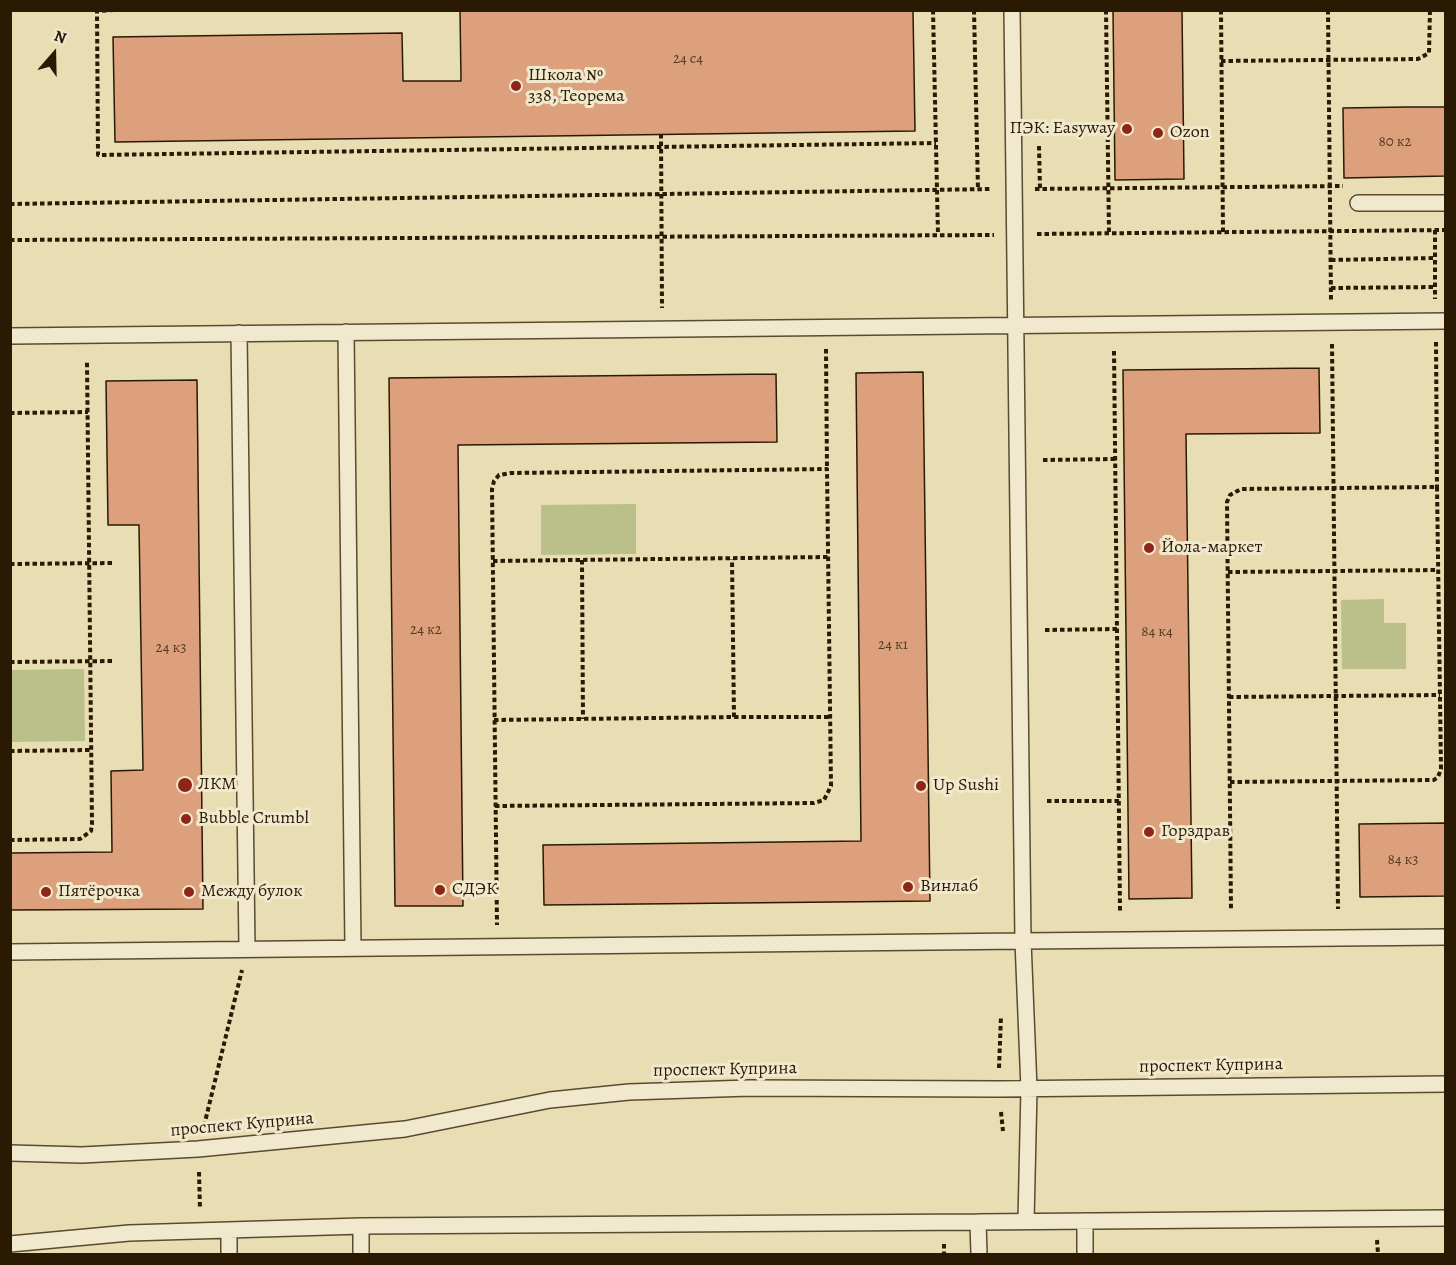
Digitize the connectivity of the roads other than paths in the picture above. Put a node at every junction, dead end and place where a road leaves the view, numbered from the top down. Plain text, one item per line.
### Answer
1 (1012, 10) edge
2 (1446, 202) edge
3 (1358, 203) dead end
4 (1446, 321) edge
5 (1016, 325) junction
6 (346, 332) junction
7 (239, 333) junction
8 (10, 336) edge
9 (1446, 937) edge
10 (1023, 941) junction
11 (353, 948) junction
12 (247, 949) junction
13 (10, 952) edge
14 (1446, 1084) edge
15 (1029, 1089) junction
16 (10, 1153) edge
17 (1446, 1218) edge
18 (1026, 1221) junction
19 (1084, 1221) junction
20 (978, 1222) junction
21 (361, 1226) junction
22 (229, 1230) junction
23 (10, 1244) edge
24 (229, 1254) edge
25 (361, 1254) edge
26 (979, 1254) edge
27 (1085, 1254) edge

1 - 5 lane
2 - 3 lane
4 - 5 lane
5 - 6 lane
5 - 10 lane
6 - 7 lane
6 - 11 lane
7 - 8 lane
7 - 12 lane
9 - 10 lane
10 - 11 lane
10 - 15 lane
11 - 12 lane
12 - 13 lane
14 - 15 lane, проспект Куприна
15 - 16 lane, проспект Куприна
15 - 18 lane
17 - 19 lane
18 - 19 lane
18 - 20 lane
19 - 27 lane
20 - 21 lane
20 - 26 lane
21 - 22 lane
21 - 25 lane
22 - 23 lane
22 - 24 lane

